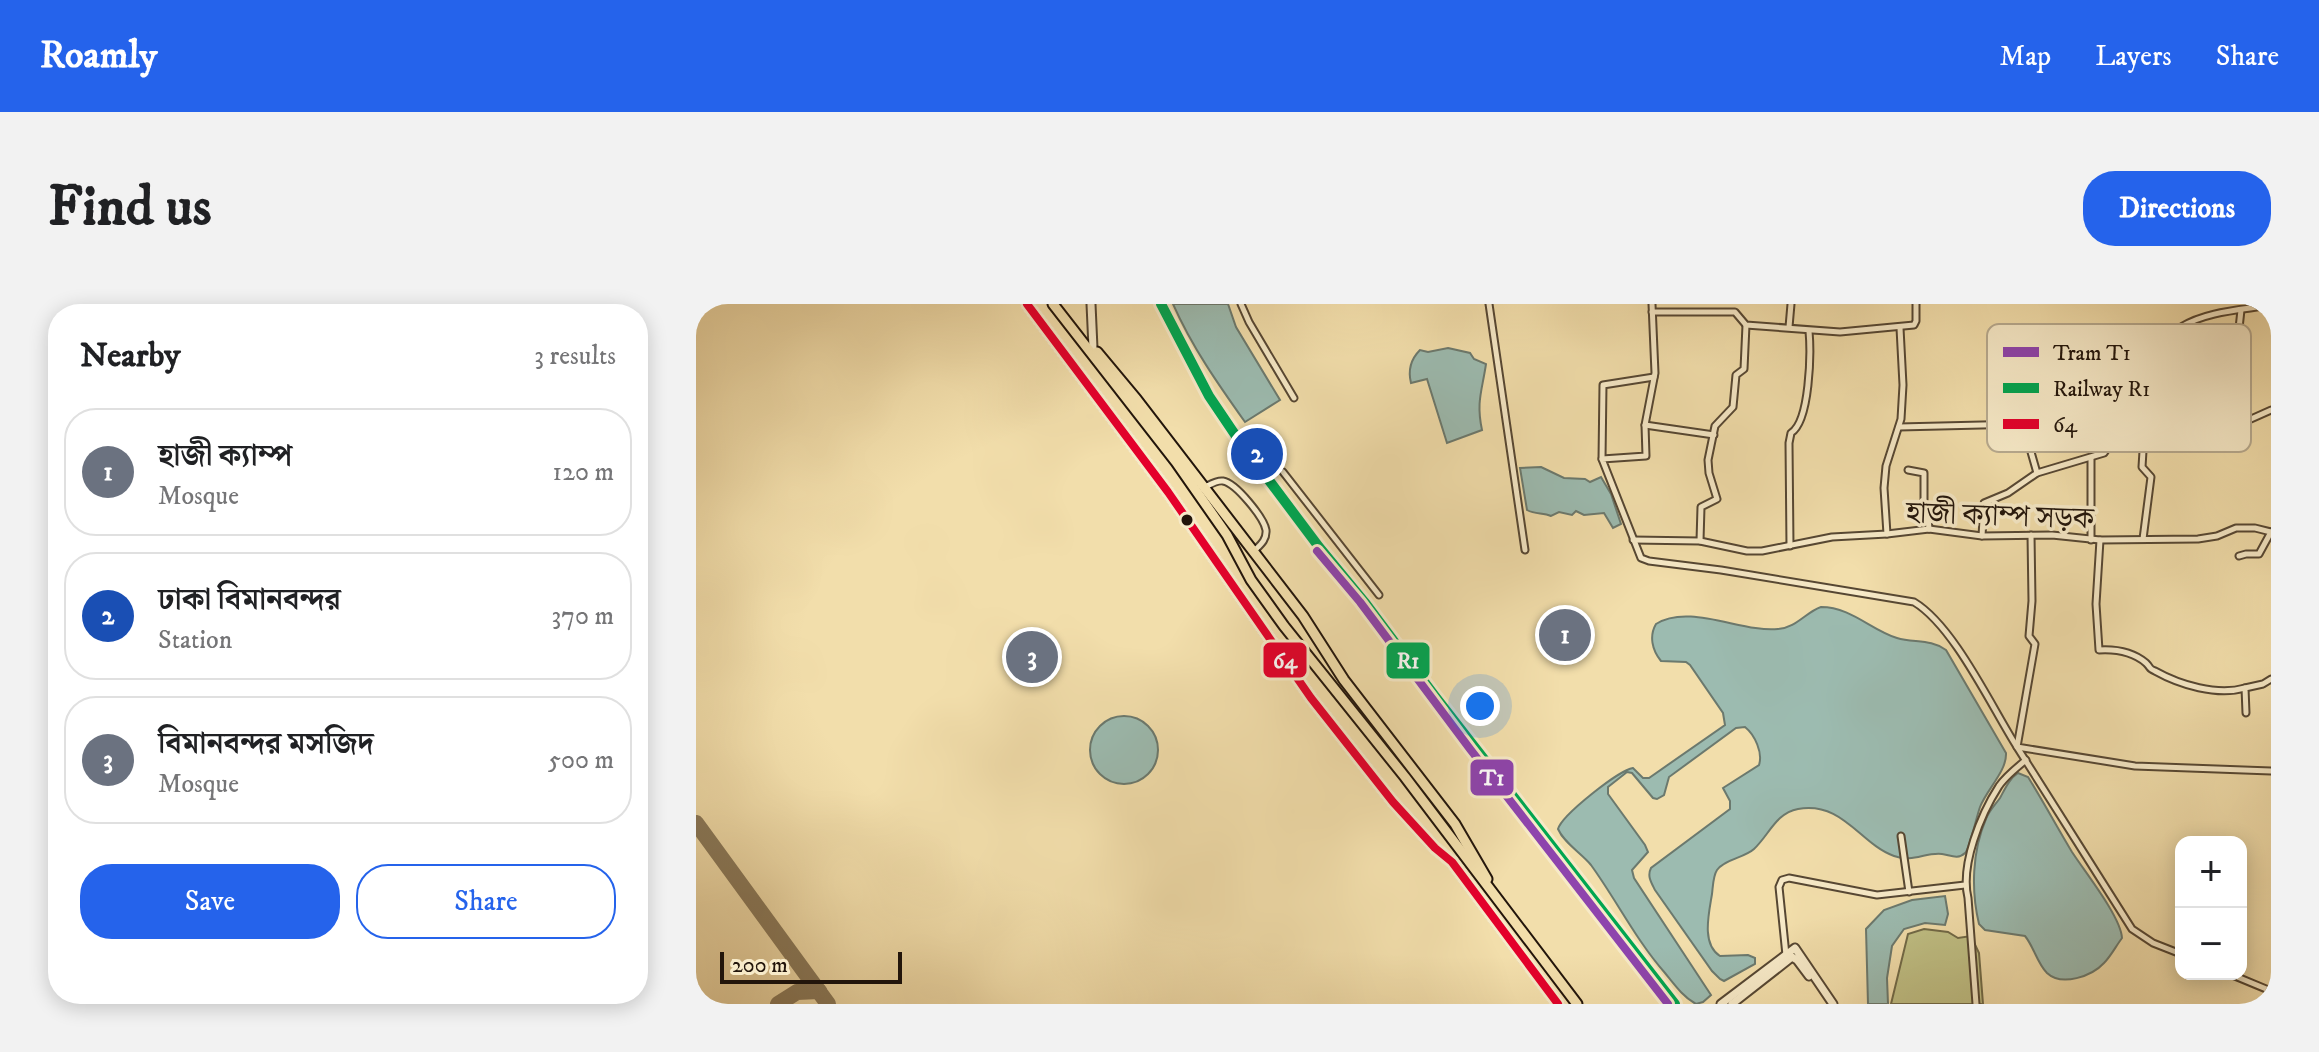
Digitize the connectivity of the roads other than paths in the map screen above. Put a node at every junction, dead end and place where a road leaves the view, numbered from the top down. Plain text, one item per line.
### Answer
1 (1027, 304) edge
2 (1053, 304) edge
3 (1091, 304) edge
4 (1241, 304) edge
5 (1489, 304) edge
6 (1652, 304) edge
7 (1791, 304) edge
8 (1916, 304) edge
9 (2271, 305) edge
10 (2241, 310) junction
11 (1652, 312) junction
12 (2189, 324) edge
13 (2239, 324) edge
14 (1746, 325) junction
15 (1789, 327) junction
16 (1900, 328) junction
17 (1809, 331) junction
18 (1076, 334) junction
19 (1093, 348) junction
20 (1654, 377) junction
21 (1294, 398) dead end
22 (2271, 410) edge
23 (2251, 419) edge
24 (1645, 425) junction
25 (1987, 426) edge
26 (1899, 427) junction
27 (1714, 435) junction
28 (2031, 452) edge
29 (2105, 452) edge
30 (2143, 452) edge
31 (2091, 458) junction
32 (1602, 459) junction
33 (1908, 470) dead end
34 (1283, 472) dead end
35 (2037, 473) junction
36 (1204, 487) junction
37 (1929, 529) junction
38 (2271, 532) edge
39 (1887, 534) junction
40 (2031, 535) junction
41 (1982, 536) junction
42 (2143, 539) junction
43 (1633, 540) junction
44 (2091, 540) junction
45 (2100, 540) junction
46 (1700, 541) junction
47 (1790, 546) junction
48 (1525, 550) dead end
49 (1253, 552) junction
50 (2239, 556) dead end
51 (1379, 595) dead end
52 (2271, 679) edge
53 (2245, 688) junction
54 (2246, 713) dead end
55 (2017, 747) junction
56 (2026, 760) junction
57 (2271, 771) edge
58 (1901, 836) dead end
59 (1487, 880) dead end
60 (1965, 885) junction
61 (1909, 892) junction
62 (2175, 952) edge
63 (1786, 955) junction
64 (2244, 980) edge
65 (2271, 991) edge
66 (1558, 1004) edge
67 (1577, 1004) edge
68 (1721, 1004) edge
69 (1732, 1004) edge
70 (1831, 1004) edge
71 (1976, 1004) edge

1 - 66 highway
2 - 18 highway
3 - 19 street
4 - 21 street
5 - 48 street
6 - 11 street
7 - 15 street
8 - 16 street
9 - 10 street
10 - 12 street
10 - 13 street
11 - 14 street
11 - 20 street
14 - 15 street
14 - 27 street
15 - 17 street
16 - 17 street
16 - 26 street
17 - 47 street
18 - 19 highway
18 - 67 highway
19 - 36 highway
20 - 24 street
20 - 32 street
22 - 23 street
24 - 27 street
24 - 32 street
25 - 26 street
26 - 39 street
27 - 46 street
28 - 35 street
29 - 31 street
30 - 42 street
31 - 35 street
31 - 44 street
32 - 43 street
33 - 37 street
34 - 51 street
35 - 41 street
36 - 49 highway
36 - 49 street
37 - 39 street, হাজী ক্যাম্প সড়ক
37 - 41 street, হাজী ক্যাম্প সড়ক
38 - 42 street, হাজী ক্যাম্প সড়ক
38 - 50 street
39 - 47 street, হাজী ক্যাম্প সড়ক
40 - 41 street, হাজী ক্যাম্প সড়ক
40 - 44 street, হাজী ক্যাম্প সড়ক
40 - 55 street
42 - 45 street, হাজী ক্যাম্প সড়ক
43 - 46 street, হাজী ক্যাম্প সড়ক
43 - 55 street
44 - 45 street, হাজী ক্যাম্প সড়ক
45 - 53 street
46 - 47 street, হাজী ক্যাম্প সড়ক
49 - 59 highway
52 - 53 street
53 - 54 street
55 - 56 street
55 - 57 street
56 - 60 street
56 - 62 street
58 - 61 street
60 - 61 street
60 - 71 street
61 - 63 street
63 - 68 street
63 - 70 street
64 - 65 street
69 - 70 street

